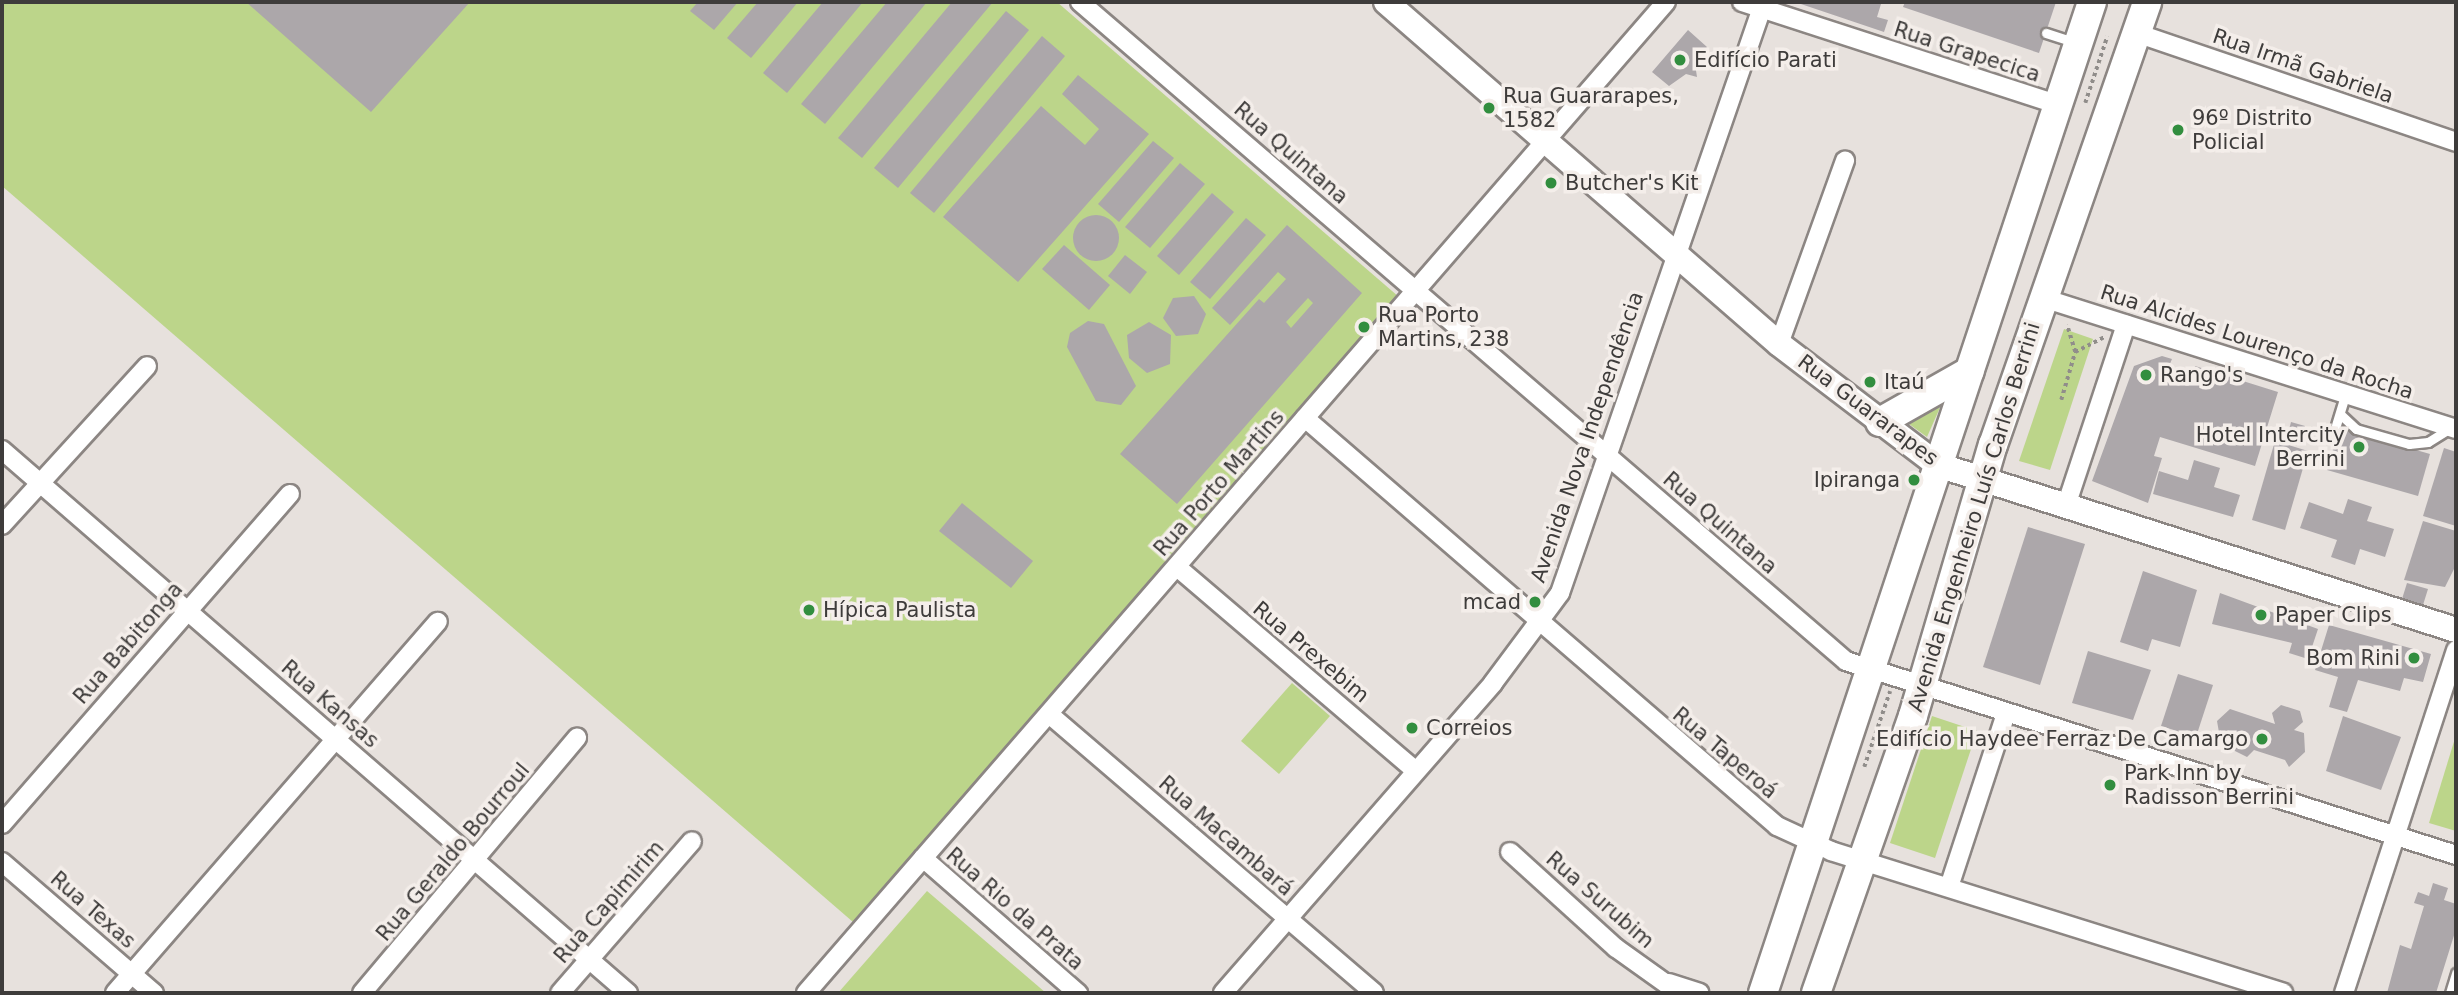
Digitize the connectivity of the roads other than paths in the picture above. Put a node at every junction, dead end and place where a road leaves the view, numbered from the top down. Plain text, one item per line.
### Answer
1 (1080, 2) edge
2 (1386, 2) edge
3 (1666, 2) edge
4 (1742, 2) edge
5 (2092, 2) edge
6 (2147, 2) edge
7 (1763, 5) edge
8 (2046, 33) dead end
9 (2136, 33) junction
10 (2078, 43) junction
11 (2059, 105) junction
12 (1545, 140) junction
13 (2456, 142) edge
14 (1845, 161) dead end
15 (1674, 252) junction
16 (1415, 290) junction
17 (2052, 301) junction
18 (2126, 325) junction
19 (1779, 344) junction
20 (147, 366) dead end
21 (1970, 371) junction
22 (2346, 395) junction
23 (2340, 414) junction
24 (1305, 418) junction
25 (1880, 422) junction
26 (2336, 425) dead end
27 (2454, 428) edge
28 (2, 450) edge
29 (1605, 455) junction
30 (1938, 465) junction
31 (1982, 479) junction
32 (40, 482) junction
33 (290, 494) dead end
34 (2066, 506) junction
35 (2, 526) edge
36 (1177, 567) junction
37 (186, 610) junction
38 (438, 622) dead end
39 (1542, 623) junction
40 (2456, 630) edge
41 (2456, 650) edge
42 (1868, 670) junction
43 (1921, 688) junction
44 (1049, 714) junction
45 (2006, 714) junction
46 (577, 738) dead end
47 (335, 739) junction
48 (1416, 771) junction
49 (2, 824) edge
50 (2395, 836) junction
51 (692, 841) dead end
52 (1811, 841) junction
53 (1510, 852) dead end
54 (2456, 855) edge
55 (923, 858) junction
56 (1858, 859) junction
57 (477, 861) junction
58 (2, 862) edge
59 (1949, 887) junction
60 (1287, 919) junction
61 (589, 959) junction
62 (2456, 973) edge
63 (132, 974) junction
64 (1662, 980) junction
65 (115, 993) edge
66 (154, 993) edge
67 (362, 993) edge
68 (560, 993) edge
69 (628, 993) edge
70 (806, 993) edge
71 (1078, 993) edge
72 (1223, 993) edge
73 (1374, 993) edge
74 (1679, 993) edge
75 (1699, 993) edge
76 (1761, 993) edge
77 (1816, 993) edge
78 (2283, 993) edge
79 (2344, 993) edge
80 (2450, 993) edge

1 - 16 street, Rua Quintana
2 - 12 street, Rua Guararapes
3 - 12 street, Rua Porto Martins
4 - 7 street, Rua Grapecica
5 - 10 main road
6 - 9 main road, Avenida Engenheiro Luís Carlos Berrini
7 - 11 street, Rua Grapecica
7 - 15 street, Avenida Nova Independência
8 - 10 lane
9 - 13 street, Rua Irmã Gabriela
9 - 17 main road, Avenida Engenheiro Luís Carlos Berrini
10 - 11 main road
11 - 21 main road
12 - 15 street, Rua Guararapes
12 - 16 street, Rua Porto Martins
14 - 19 street
15 - 19 street, Rua Guararapes
15 - 29 street, Avenida Nova Independência
16 - 24 street, Rua Porto Martins
16 - 29 street, Rua Quintana
17 - 18 street, Rua Alcides Lourenço da Rocha
17 - 31 main road, Avenida Engenheiro Luís Carlos Berrini
18 - 22 street, Rua Alcides Lourenço da Rocha
18 - 34 street
19 - 25 street, Rua Guararapes
20 - 32 street
21 - 25 main road
21 - 30 main road
22 - 23 lane
22 - 27 street, Rua Alcides Lourenço da Rocha
23 - 26 lane
23 - 27 lane
24 - 36 street, Rua Porto Martins
24 - 39 street, Rua Taperoá
25 - 30 street, Rua Guararapes
28 - 32 street, Rua Kansas
29 - 39 street, Avenida Nova Independência
29 - 42 street, Rua Quintana
30 - 31 street, Rua Guararapes
30 - 42 main road
31 - 34 street, Rua Guararapes
31 - 43 main road, Avenida Engenheiro Luís Carlos Berrini
32 - 35 street
32 - 37 street, Rua Kansas
33 - 37 street, Rua Babitonga
34 - 40 street, Rua Guararapes
36 - 44 street, Rua Porto Martins
36 - 48 street, Rua Prexebim
37 - 47 street, Rua Kansas
37 - 49 street, Rua Babitonga
38 - 47 street
39 - 48 street, Avenida Nova Independência
39 - 52 street, Rua Taperoá
41 - 50 street
42 - 43 street, Rua Quintana
42 - 52 main road
43 - 45 street, Rua Quintana
43 - 56 main road, Avenida Engenheiro Luís Carlos Berrini
44 - 55 street, Rua Porto Martins
44 - 60 street, Rua Macambará
45 - 50 street, Rua Quintana
45 - 59 street
46 - 57 street, Rua Geraldo Bourroul
47 - 57 street, Rua Kansas
47 - 63 street
48 - 60 street, Avenida Nova Independência
50 - 54 street, Rua Quintana
50 - 79 street
51 - 61 street, Rua Capimirim
52 - 56 street, Rua Taperoá
52 - 76 main road
53 - 64 street, Rua Surubim
55 - 70 street, Rua Porto Martins
55 - 71 street, Rua Rio da Prata
56 - 59 street, Rua Taperoá
56 - 77 main road, Avenida Engenheiro Luís Carlos Berrini
57 - 61 street, Rua Kansas
57 - 67 street, Rua Geraldo Bourroul
58 - 63 street, Rua Texas
59 - 78 street, Rua Taperoá
60 - 72 street, Avenida Nova Independência
60 - 73 street, Rua Macambará
61 - 68 street, Rua Capimirim
61 - 69 street, Rua Kansas
62 - 80 lane
63 - 65 street
63 - 66 street, Rua Texas
64 - 74 street, Rua Surubim
64 - 75 street, Rua Surubim

